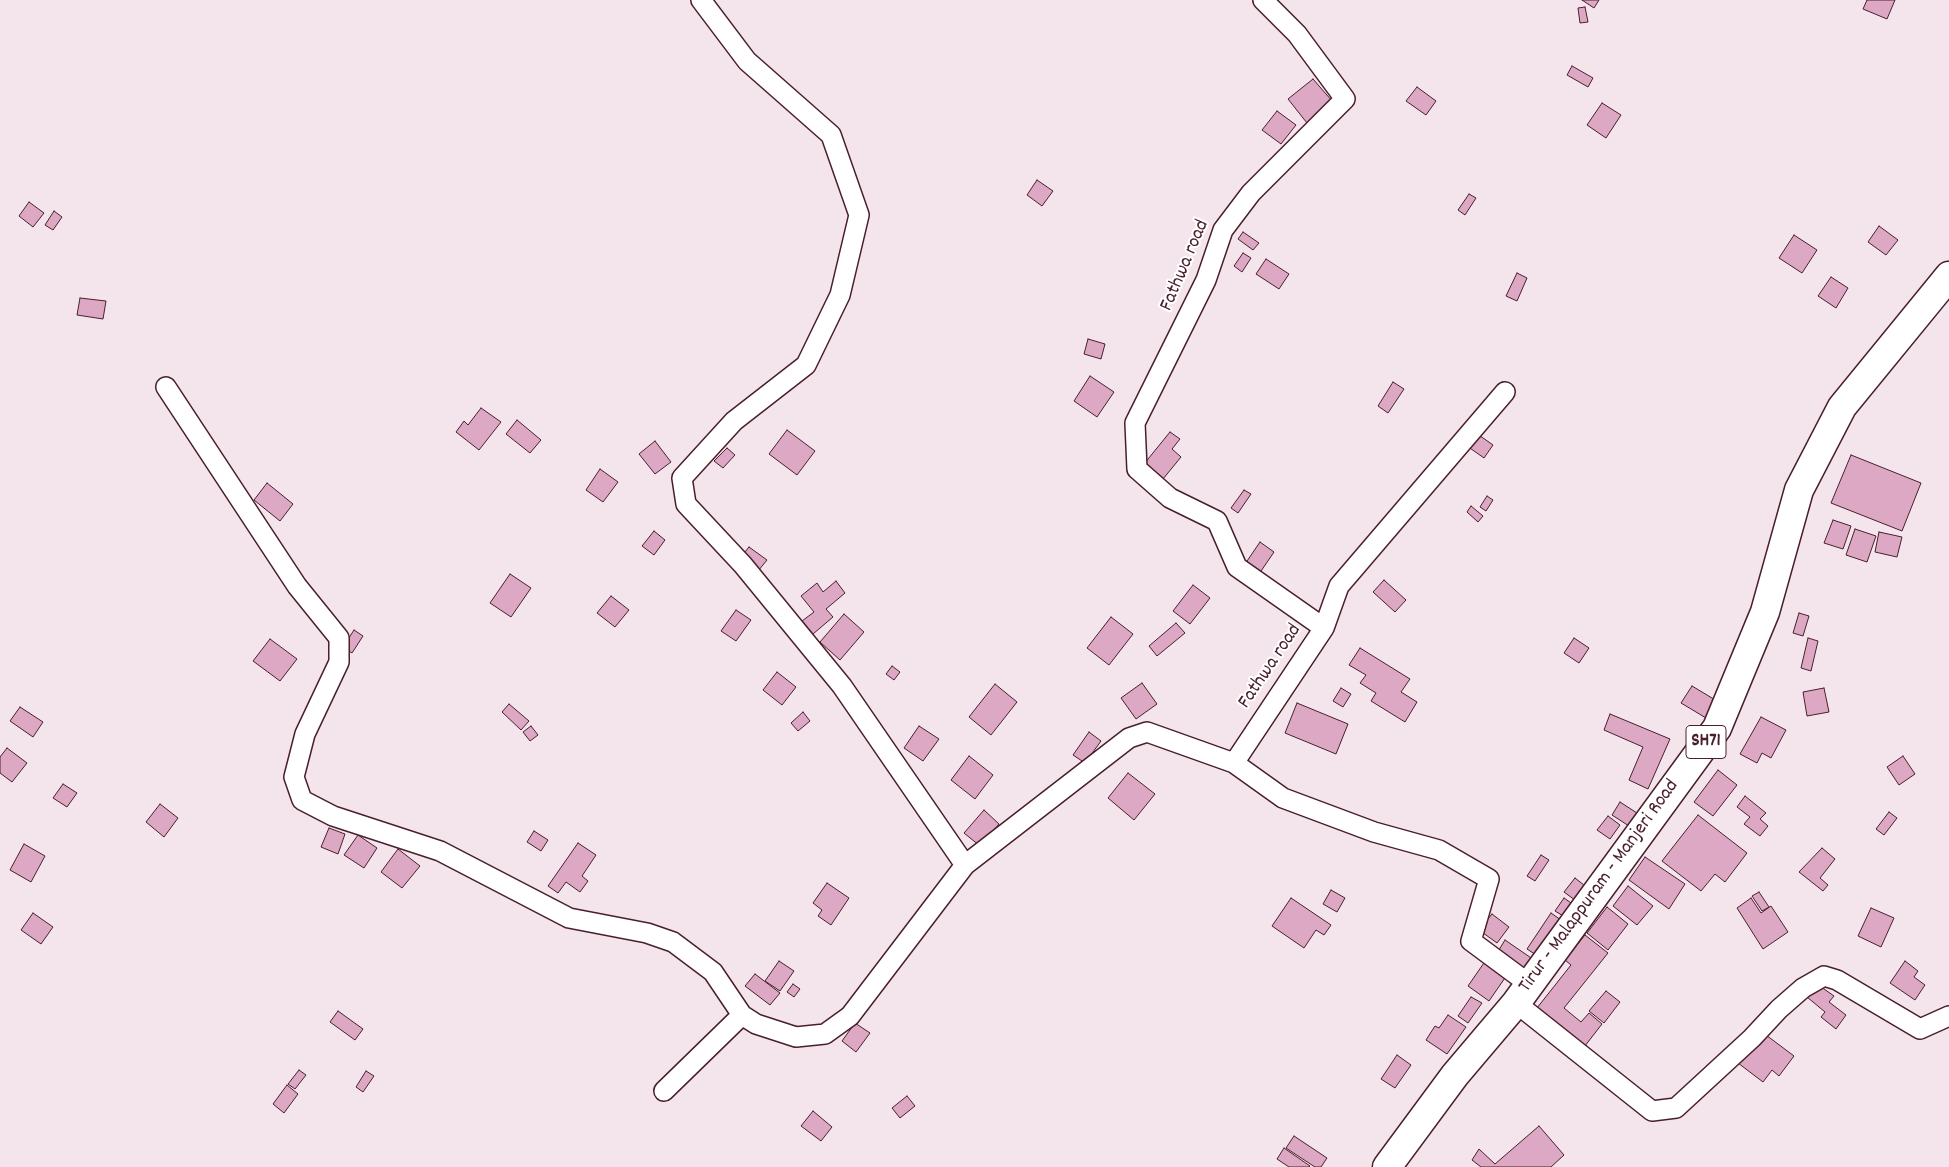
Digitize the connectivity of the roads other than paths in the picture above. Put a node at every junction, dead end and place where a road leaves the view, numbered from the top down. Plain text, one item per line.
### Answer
1 (700, 0) edge
2 (1263, 0) edge
3 (1949, 276) edge
4 (166, 387) dead end
5 (1505, 392) dead end
6 (1324, 628) junction
7 (1234, 763) junction
8 (965, 865) junction
9 (1522, 993) junction
10 (742, 1015) junction
11 (1949, 1016) edge
12 (664, 1091) dead end
13 (1387, 1167) edge

1 - 8 street
2 - 6 street, Fathwa road
3 - 9 main road, Tirur - Malappuram - Manjeri Road / SH71
4 - 10 street
5 - 6 street
6 - 7 street, Fathwa road
7 - 8 street
7 - 9 street
8 - 10 street
9 - 11 street
9 - 13 main road, Tirur - Malappuram - Manjeri Road / SH71
10 - 12 street

